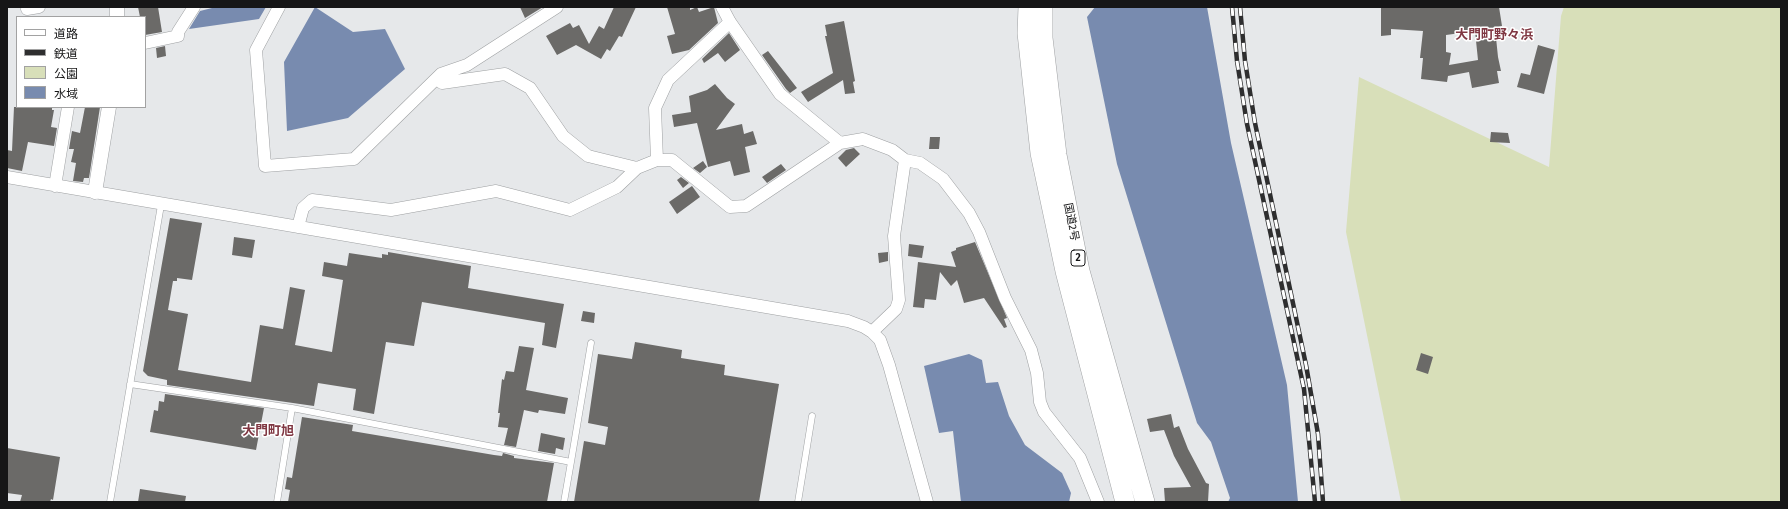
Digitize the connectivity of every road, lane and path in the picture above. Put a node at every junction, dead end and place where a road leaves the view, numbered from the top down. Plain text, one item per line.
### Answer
1 (194, 7) edge
2 (279, 7) edge
3 (557, 7) edge
4 (722, 7) edge
5 (1028, 7) edge
6 (1043, 7) edge
7 (730, 22) junction
8 (146, 43) edge
9 (437, 79) junction
10 (68, 108) edge
11 (109, 108) edge
12 (840, 143) junction
13 (657, 160) junction
14 (906, 160) junction
15 (637, 168) junction
16 (7, 177) edge
17 (54, 186) junction
18 (95, 192) junction
19 (161, 205) junction
20 (298, 227) junction
21 (872, 332) junction
22 (590, 343) dead end
23 (130, 384) junction
24 (292, 408) junction
25 (812, 416) dead end
26 (571, 462) junction
27 (110, 502) edge
28 (277, 502) edge
29 (564, 502) edge
30 (798, 502) edge
31 (927, 502) edge
32 (1098, 502) edge
33 (1125, 502) edge
34 (1145, 502) edge

1 - 8 street
2 - 9 street
3 - 9 street
4 - 7 street
5 - 33 highway, 国道2号 / 2
6 - 34 highway, 国道2号 / 2
7 - 12 street
7 - 13 street
9 - 15 street
10 - 17 street
11 - 18 street
12 - 13 street
12 - 14 street
13 - 15 street
14 - 21 street
14 - 32 street
15 - 20 street
16 - 17 street
17 - 18 street
18 - 19 street
19 - 20 street
19 - 23 lane
20 - 21 street
21 - 31 street
22 - 26 lane
23 - 24 lane
23 - 27 lane
24 - 26 lane
24 - 28 lane
25 - 30 lane
26 - 29 lane

